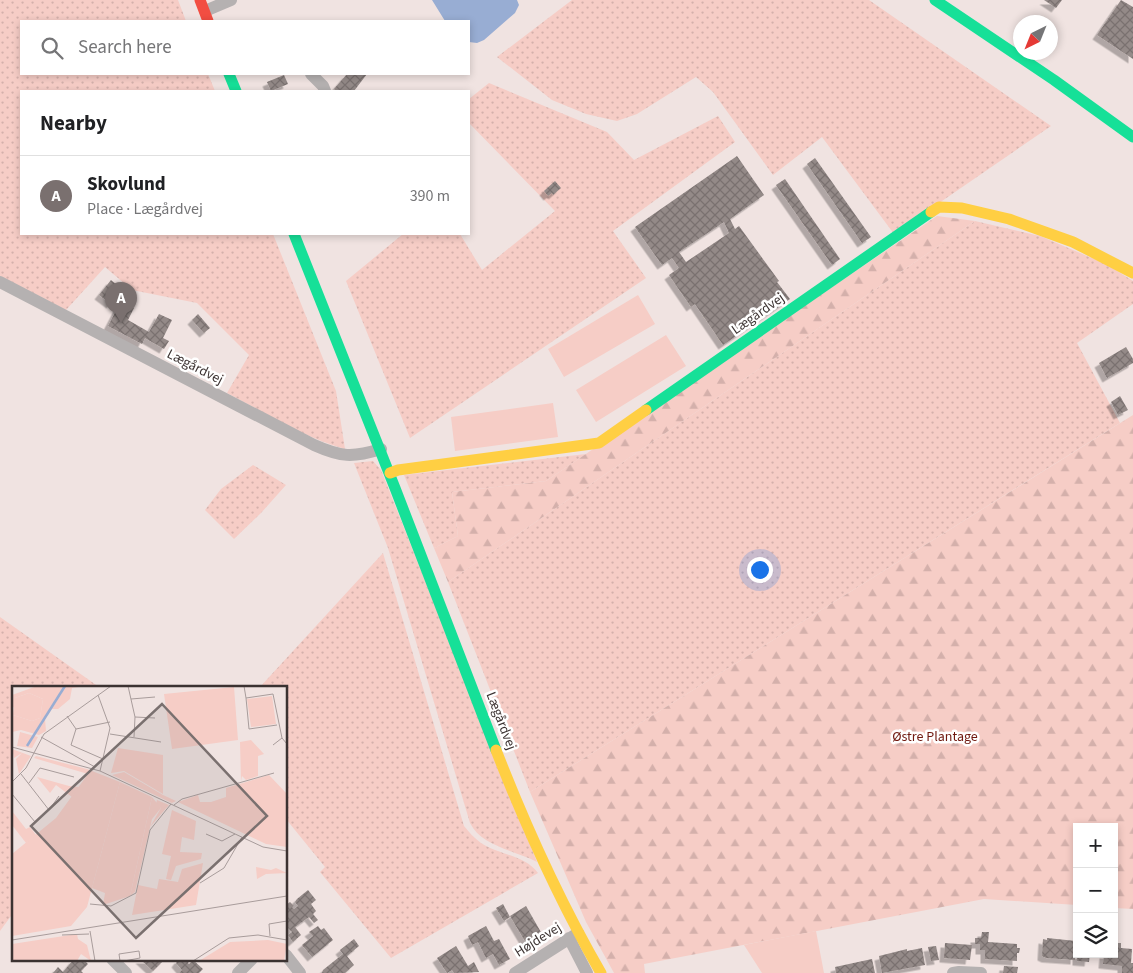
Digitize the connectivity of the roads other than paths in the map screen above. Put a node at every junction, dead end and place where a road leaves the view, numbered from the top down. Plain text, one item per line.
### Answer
1 (231, 0) edge
2 (934, 0) edge
3 (204, 11) edge
4 (229, 75) edge
5 (312, 75) edge
6 (1054, 80) junction
7 (236, 90) edge
8 (325, 90) edge
9 (1133, 123) edge
10 (1133, 137) edge
11 (294, 235) edge
12 (1133, 273) edge
13 (0, 282) edge
14 (381, 449) junction
15 (390, 473) junction
16 (574, 936) junction
17 (288, 958) edge
18 (113, 960) edge
19 (251, 960) edge
20 (126, 973) edge
21 (238, 973) edge
22 (300, 973) edge
23 (515, 973) edge
24 (587, 973) edge
25 (601, 973) edge
26 (953, 973) edge
27 (981, 973) edge

1 - 3 street
2 - 6 street
4 - 7 street
5 - 8 street
6 - 9 street
6 - 10 street
11 - 14 street, Lægårdvej
12 - 15 street, Lægårdvej
13 - 14 street, Lægårdvej
14 - 15 street, Lægårdvej
15 - 16 street, Lægårdvej
16 - 23 street, Højdevej
16 - 24 street
16 - 25 street, Lægårdvej
17 - 22 street
18 - 20 street
19 - 21 street
26 - 27 street

